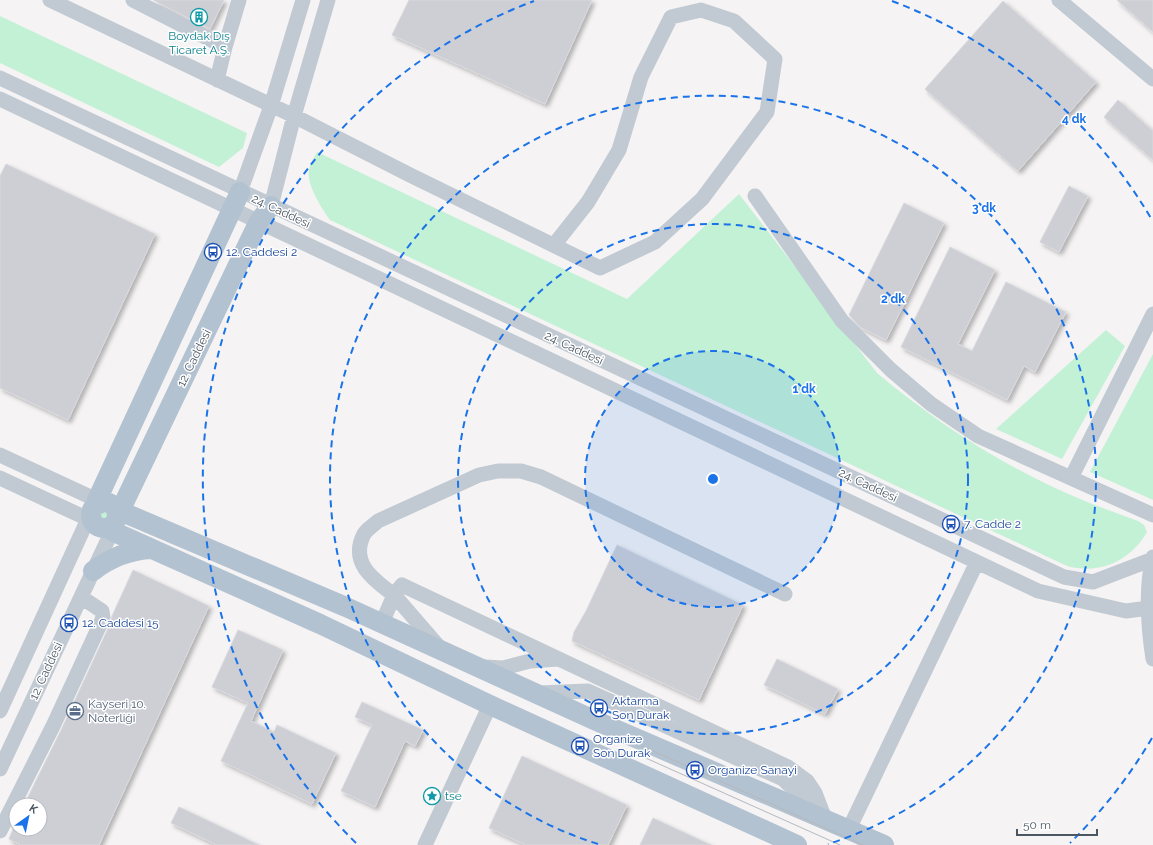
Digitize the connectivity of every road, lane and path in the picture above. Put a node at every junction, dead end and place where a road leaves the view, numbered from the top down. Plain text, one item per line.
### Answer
1 (50, 0) edge
2 (133, 0) edge
3 (239, 0) edge
4 (303, 0) edge
5 (328, 0) edge
6 (1059, 0) edge
7 (225, 47) junction
8 (0, 78) edge
9 (1153, 79) edge
10 (217, 80) junction
11 (0, 99) edge
12 (272, 106) junction
13 (294, 116) junction
14 (755, 196) dead end
15 (236, 201) junction
16 (265, 214) junction
17 (554, 245) junction
18 (1153, 314) edge
19 (0, 455) edge
20 (0, 478) edge
21 (1071, 478) junction
22 (94, 510) junction
23 (1153, 515) edge
24 (115, 520) junction
25 (152, 549) junction
26 (1153, 558) edge
27 (977, 562) junction
28 (93, 571) junction
29 (785, 594) dead end
30 (394, 595) junction
31 (81, 597) junction
32 (1150, 604) edge
33 (382, 623) junction
34 (442, 651) junction
35 (558, 659) junction
36 (1153, 660) edge
37 (478, 667) junction
38 (490, 705) junction
39 (0, 712) edge
40 (0, 768) edge
41 (825, 819) junction
42 (849, 829) junction
43 (0, 831) edge
44 (425, 845) edge
45 (797, 845) edge
46 (884, 845) edge

1 - 10 street
2 - 7 street
3 - 7 street
4 - 12 street
5 - 13 street
6 - 9 street
7 - 10 street
8 - 15 street, 24. Caddesi
10 - 12 street
11 - 15 street, 24. Caddesi
12 - 13 street
12 - 15 street
13 - 16 street
13 - 17 street
14 - 21 street
15 - 16 street, 24. Caddesi
15 - 22 main road, 12. Caddesi
16 - 24 main road, 12. Caddesi
16 - 26 street, 24. Caddesi
16 - 27 street, 24. Caddesi
17 - 17 street
18 - 21 street
19 - 22 street
20 - 22 street
21 - 23 street
22 - 24 main road
22 - 39 street, 12. Caddesi
24 - 25 main road
24 - 28 street, 12. Caddesi
24 - 33 main road
25 - 28 main road
25 - 38 main road
26 - 32 street
27 - 32 street, 24. Caddesi
27 - 42 street
28 - 31 street, 12. Caddesi
29 - 30 street
30 - 33 street
30 - 34 street
30 - 35 street
31 - 40 street, 12. Caddesi
31 - 43 street
32 - 36 street
33 - 34 main road
34 - 37 main road
35 - 37 street
35 - 41 street
37 - 41 main road
38 - 44 street
38 - 45 main road
41 - 42 main road
42 - 46 main road

